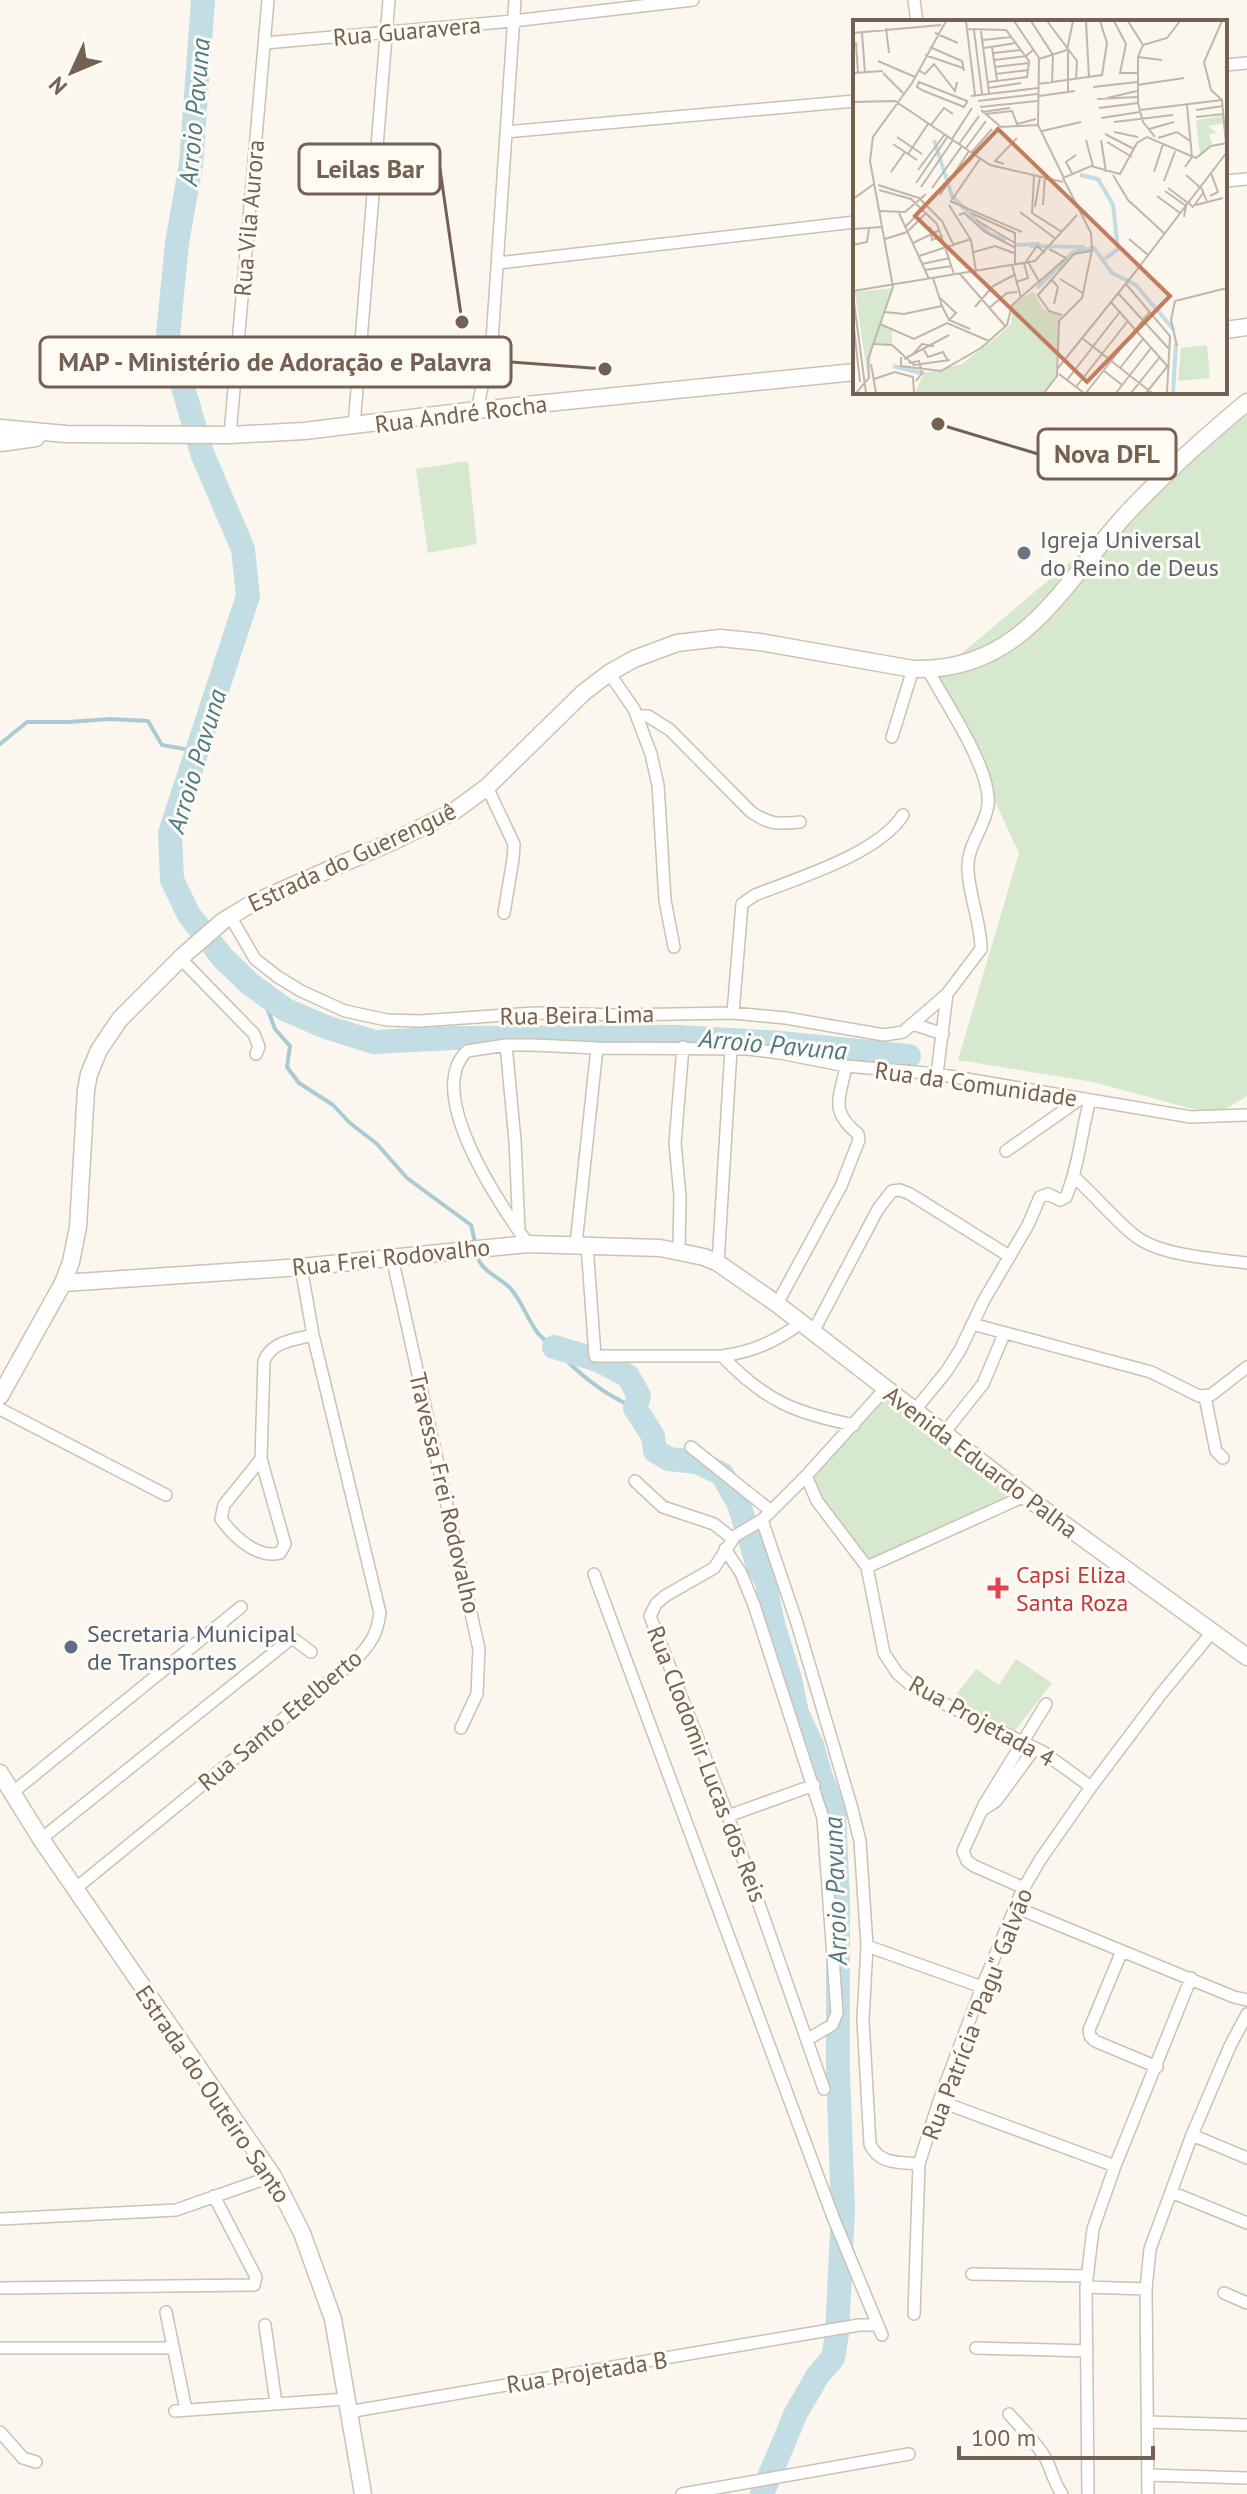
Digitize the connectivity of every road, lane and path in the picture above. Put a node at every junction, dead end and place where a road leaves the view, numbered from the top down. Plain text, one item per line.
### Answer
1 (268, 0) edge
2 (389, 0) edge
3 (515, 0) edge
4 (693, 0) edge
5 (914, 0) edge
6 (917, 20) edge
7 (513, 21) junction
8 (387, 33) junction
9 (265, 43) junction
10 (1247, 63) edge
11 (1227, 65) edge
12 (853, 101) edge
13 (506, 132) junction
14 (1247, 179) edge
15 (1227, 181) edge
16 (853, 222) edge
17 (498, 263) junction
18 (1247, 327) edge
19 (1227, 330) edge
20 (853, 372) edge
21 (1247, 402) edge
22 (477, 410) junction
23 (354, 426) junction
24 (0, 428) edge
25 (66, 434) junction
26 (227, 435) junction
27 (0, 443) edge
28 (921, 670) junction
29 (609, 673) junction
30 (637, 716) junction
31 (892, 737) dead end
32 (487, 787) junction
33 (903, 815) dead end
34 (800, 822) dead end
35 (504, 913) dead end
36 (226, 919) junction
37 (674, 947) dead end
38 (183, 956) junction
39 (947, 994) junction
40 (733, 1013) junction
41 (913, 1024) junction
42 (943, 1034) junction
43 (506, 1045) junction
44 (683, 1047) junction
45 (597, 1048) junction
46 (731, 1049) junction
47 (256, 1054) dead end
48 (846, 1066) junction
49 (937, 1074) junction
50 (1085, 1099) junction
51 (1247, 1115) edge
52 (1006, 1151) dead end
53 (1074, 1177) junction
54 (523, 1238) junction
55 (582, 1244) junction
56 (679, 1251) junction
57 (1009, 1256) junction
58 (392, 1257) junction
59 (718, 1263) junction
60 (1247, 1263) edge
61 (301, 1267) junction
62 (63, 1283) junction
63 (777, 1304) junction
64 (972, 1324) junction
65 (807, 1328) junction
66 (1004, 1334) junction
67 (313, 1335) junction
68 (722, 1356) junction
69 (1247, 1367) edge
70 (885, 1389) junction
71 (0, 1396) edge
72 (1205, 1397) junction
73 (0, 1409) edge
74 (914, 1411) junction
75 (854, 1425) junction
76 (944, 1433) junction
77 (691, 1447) dead end
78 (1223, 1458) dead end
79 (261, 1459) junction
80 (806, 1476) junction
81 (635, 1481) dead end
82 (166, 1495) dead end
83 (1025, 1496) junction
84 (771, 1511) junction
85 (758, 1522) junction
86 (731, 1541) junction
87 (867, 1567) junction
88 (594, 1574) dead end
89 (241, 1607) dead end
90 (1213, 1631) junction
91 (311, 1652) dead end
92 (1247, 1657) edge
93 (1046, 1704) dead end
94 (461, 1728) dead end
95 (1022, 1742) junction
96 (1035, 1748) junction
97 (0, 1773) edge
98 (814, 1785) junction
99 (1091, 1787) junction
100 (12, 1793) junction
101 (981, 1810) junction
102 (728, 1816) junction
103 (41, 1839) junction
104 (1024, 1888) junction
105 (75, 1889) junction
106 (1015, 1907) junction
107 (867, 1946) junction
108 (1122, 1951) junction
109 (1191, 1978) junction
110 (982, 1987) junction
111 (1247, 2000) edge
112 (1247, 2014) edge
113 (808, 2039) junction
114 (1157, 2067) junction
115 (824, 2089) dead end
116 (939, 2101) junction
117 (1192, 2135) junction
118 (1247, 2158) edge
119 (919, 2164) junction
120 (1115, 2166) junction
121 (273, 2176) junction
122 (1171, 2192) junction
123 (214, 2196) junction
124 (0, 2219) edge
125 (1247, 2223) edge
126 (972, 2274) dead end
127 (1087, 2282) junction
128 (0, 2288) edge
129 (1146, 2289) junction
130 (1224, 2293) dead end
131 (1247, 2303) edge
132 (166, 2312) dead end
133 (914, 2314) dead end
134 (265, 2325) dead end
135 (826, 2331) joint
136 (0, 2348) edge
137 (172, 2348) junction
138 (976, 2348) dead end
139 (1087, 2351) junction
140 (276, 2403) junction
141 (347, 2405) junction
142 (1009, 2414) dead end
143 (1148, 2422) junction
144 (1247, 2425) edge
145 (0, 2432) edge
146 (909, 2454) dead end
147 (36, 2462) dead end
148 (1148, 2475) junction
149 (1247, 2478) edge
150 (363, 2494) edge
151 (682, 2494) edge
152 (1062, 2494) edge
153 (1088, 2494) edge
154 (1148, 2494) edge

1 - 9 street, Rua Vila Aurora
2 - 8 street
3 - 7 street
4 - 7 street, Rua Guaravera
5 - 6 street
7 - 8 street, Rua Guaravera
7 - 13 street
8 - 9 street, Rua Guaravera
8 - 23 street
9 - 26 street, Rua Vila Aurora
10 - 11 street
12 - 13 street
13 - 17 street
14 - 15 street
16 - 17 street
17 - 22 street
18 - 19 main road
20 - 22 main road, Rua André Rocha
21 - 28 main road, Estrada do Guerenguê
22 - 23 main road, Rua André Rocha
23 - 26 main road, Rua André Rocha
24 - 25 main road, Rua André Rocha
25 - 26 main road, Rua André Rocha
25 - 27 main road, Rua André Rocha
28 - 29 main road, Estrada do Guerenguê
28 - 31 street
28 - 39 street, Rua Beira Lima
29 - 30 street
29 - 32 main road, Estrada do Guerenguê
30 - 34 street
30 - 37 street
32 - 35 street
32 - 36 main road, Estrada do Guerenguê
33 - 40 street
36 - 38 main road, Estrada do Guerenguê
36 - 40 street, Rua Beira Lima
38 - 47 street
38 - 62 main road, Estrada do Guerenguê
39 - 41 street, Rua Beira Lima
39 - 42 street
40 - 41 street, Rua Beira Lima
41 - 42 street
42 - 49 street
43 - 45 street, Rua da Comunidade
43 - 54 street
43 - 54 street, Rua da Comunidade
44 - 45 street, Rua da Comunidade
44 - 46 street, Rua da Comunidade
44 - 56 street
45 - 55 street
46 - 48 street, Rua da Comunidade
46 - 59 street
48 - 49 street, Rua da Comunidade
48 - 63 street
49 - 50 street, Rua da Comunidade
50 - 51 street, Rua da Comunidade
50 - 52 street
50 - 53 street
53 - 57 street
53 - 60 street
54 - 55 main road, Rua Frei Rodovalho
54 - 58 main road, Rua Frei Rodovalho
55 - 56 main road, Rua Frei Rodovalho
55 - 68 street
56 - 59 main road, Rua Frei Rodovalho
57 - 64 street
57 - 65 street
58 - 61 main road, Rua Frei Rodovalho
58 - 94 street, Travessa Frei Rodovalho
59 - 63 main road, Avenida Eduardo Palha
61 - 62 main road, Rua Frei Rodovalho
61 - 67 street, Rua Santo Etelberto
62 - 71 main road, Estrada do Guerenguê
63 - 65 main road, Avenida Eduardo Palha
64 - 66 street
64 - 74 street
65 - 68 street
65 - 70 main road, Avenida Eduardo Palha
66 - 72 street
66 - 76 street
67 - 79 street
67 - 105 street, Rua Santo Etelberto
68 - 75 street
69 - 72 street
70 - 74 main road, Avenida Eduardo Palha
70 - 75 street, Rua Clodomir Lucas dos Reis
72 - 78 street
73 - 82 street
74 - 76 main road, Avenida Eduardo Palha
75 - 80 street, Rua Clodomir Lucas dos Reis
76 - 83 main road, Avenida Eduardo Palha
77 - 84 street
79 - 79 street
80 - 84 street, Rua Clodomir Lucas dos Reis
80 - 87 street, Rua Projetada 4
81 - 86 street
83 - 87 street
83 - 90 main road, Avenida Eduardo Palha
84 - 85 street, Rua Clodomir Lucas dos Reis
85 - 86 street, Rua Clodomir Lucas dos Reis
85 - 107 street
86 - 98 street
86 - 102 street, Rua Clodomir Lucas dos Reis
87 - 95 street, Rua Projetada 4
88 - 135 street, Rua Clodomir Lucas dos Reis
89 - 100 street
90 - 92 main road, Avenida Eduardo Palha
90 - 99 street, Rua Patrícia "Pagu" Galvão
91 - 103 street
93 - 95 street
95 - 96 street, Rua Projetada 4
95 - 101 street
96 - 99 street, Rua Projetada 4
96 - 101 street
97 - 100 main road, Estrada do Outeiro Santo
98 - 102 street
98 - 113 street
99 - 104 street, Rua Patrícia "Pagu" Galvão
100 - 103 main road, Estrada do Outeiro Santo
101 - 104 street
102 - 113 street, Rua Clodomir Lucas dos Reis
103 - 105 main road, Estrada do Outeiro Santo
104 - 106 street, Rua Patrícia "Pagu" Galvão
105 - 121 main road, Estrada do Outeiro Santo
106 - 108 street
106 - 110 street, Rua Patrícia "Pagu" Galvão
107 - 110 street
107 - 119 street
108 - 109 street
108 - 114 street
109 - 111 street
109 - 114 street
110 - 116 street, Rua Patrícia "Pagu" Galvão
112 - 117 street
113 - 115 street, Rua Clodomir Lucas dos Reis
114 - 120 street
116 - 119 street, Rua Patrícia "Pagu" Galvão
116 - 120 street
117 - 118 street
117 - 122 street
119 - 133 street, Rua Patrícia "Pagu" Galvão
120 - 127 street
121 - 123 street
121 - 141 main road, Estrada do Outeiro Santo
122 - 125 street
122 - 129 street
123 - 124 street
123 - 128 street
126 - 127 street
127 - 129 street
127 - 139 street
129 - 143 street
130 - 131 street
132 - 137 street
134 - 140 street
135 - 141 street, Rua Projetada B
136 - 137 street
137 - 140 street, Rua Projetada B
138 - 139 street
139 - 153 street
140 - 141 street, Rua Projetada B
141 - 150 main road, Estrada do Outeiro Santo
142 - 152 street
143 - 144 street
143 - 148 street
145 - 147 street
146 - 151 street
148 - 149 street
148 - 154 street

